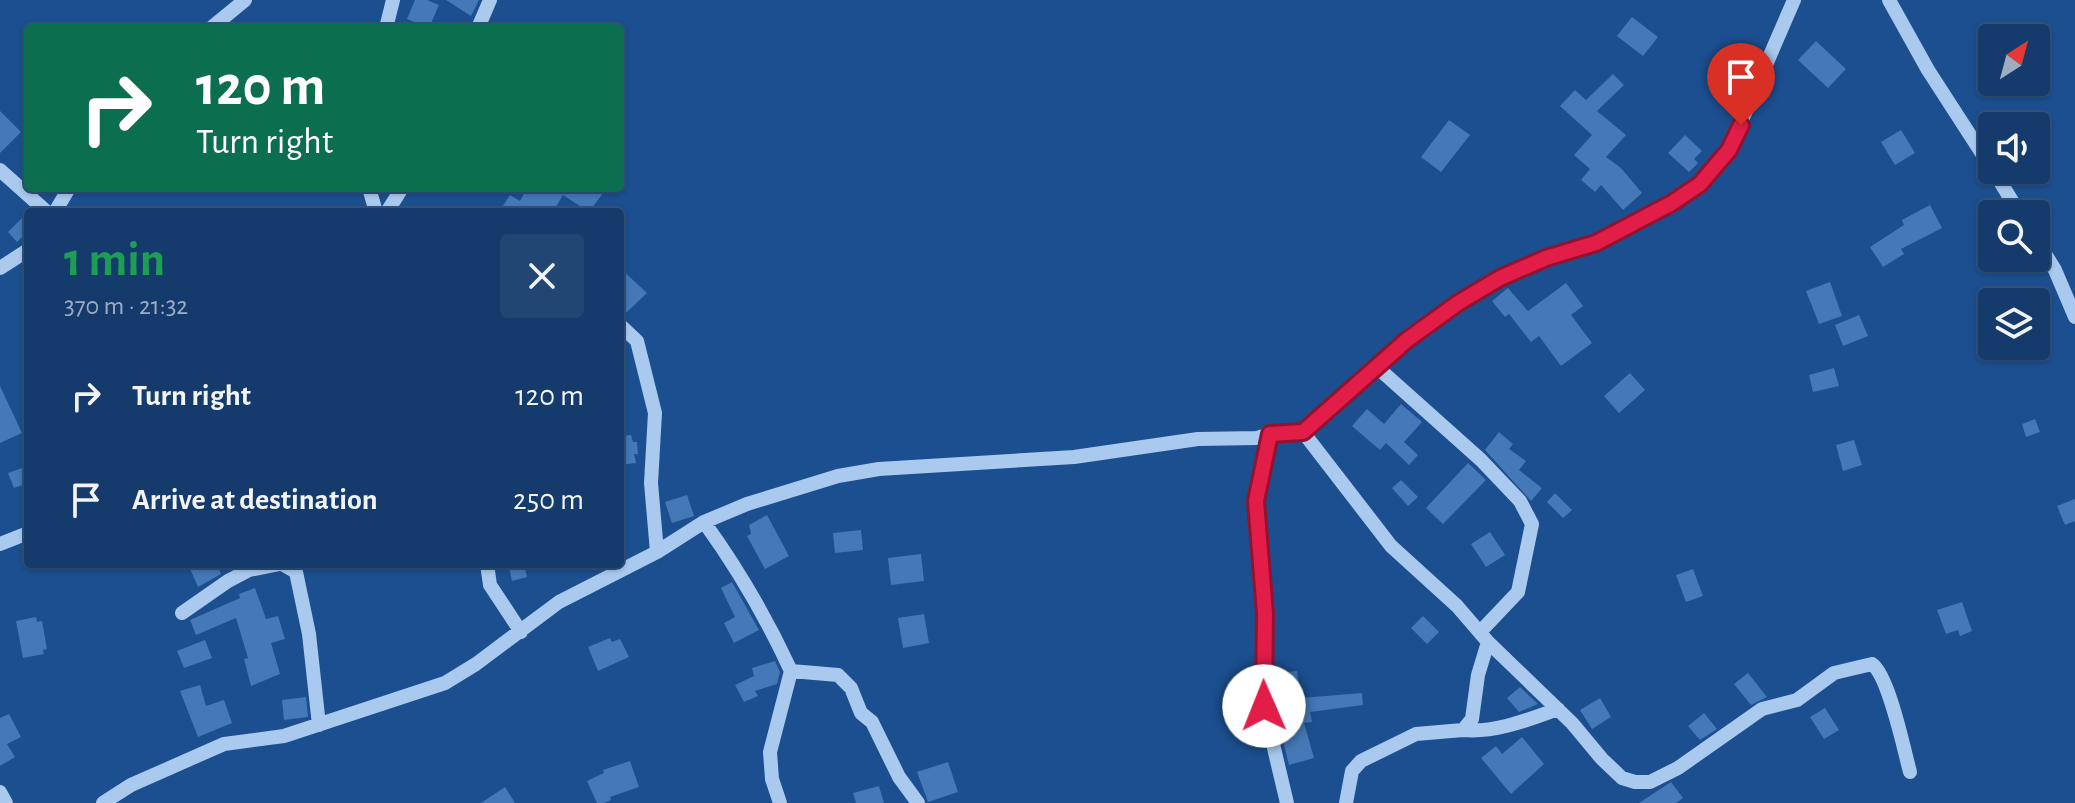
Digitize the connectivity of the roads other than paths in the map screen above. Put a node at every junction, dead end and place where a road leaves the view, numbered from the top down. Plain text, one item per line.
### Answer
1 (245, 0) edge
2 (393, 0) edge
3 (490, 0) edge
4 (1794, 0) edge
5 (1889, 0) edge
6 (216, 24) edge
7 (387, 24) edge
8 (480, 24) edge
9 (1978, 148) edge
10 (0, 170) edge
11 (24, 191) edge
12 (25, 192) edge
13 (43, 208) edge
14 (24, 253) edge
15 (2050, 262) edge
16 (0, 268) edge
17 (2075, 317) edge
18 (624, 329) edge
19 (1378, 368) junction
20 (1303, 432) junction
21 (1270, 434) junction
22 (704, 522) junction
23 (24, 535) edge
24 (0, 544) edge
25 (657, 552) junction
26 (260, 568) edge
27 (295, 568) edge
28 (488, 568) edge
29 (182, 613) dead end
30 (521, 632) junction
31 (1484, 637) junction
32 (791, 671) junction
33 (1558, 709) junction
34 (319, 725) junction
35 (1463, 730) junction
36 (1910, 772) dead end
37 (0, 792) edge
38 (6, 803) edge
39 (103, 803) edge
40 (780, 803) edge
41 (918, 803) edge
42 (1287, 803) edge
43 (1346, 803) edge

1 - 6 street
2 - 7 street
3 - 8 street
4 - 19 street
5 - 9 street
10 - 11 street
12 - 13 street
14 - 16 street
15 - 17 street
18 - 25 street
19 - 20 street
19 - 31 street
20 - 21 street
20 - 31 street
21 - 22 street
21 - 42 street
22 - 25 street
22 - 32 street
23 - 24 street
25 - 30 street
26 - 29 street
27 - 34 street
28 - 30 street
30 - 34 street
31 - 33 street
31 - 35 street
32 - 40 street
32 - 41 street
33 - 35 street
33 - 36 street
34 - 39 street
35 - 43 street
37 - 38 street

